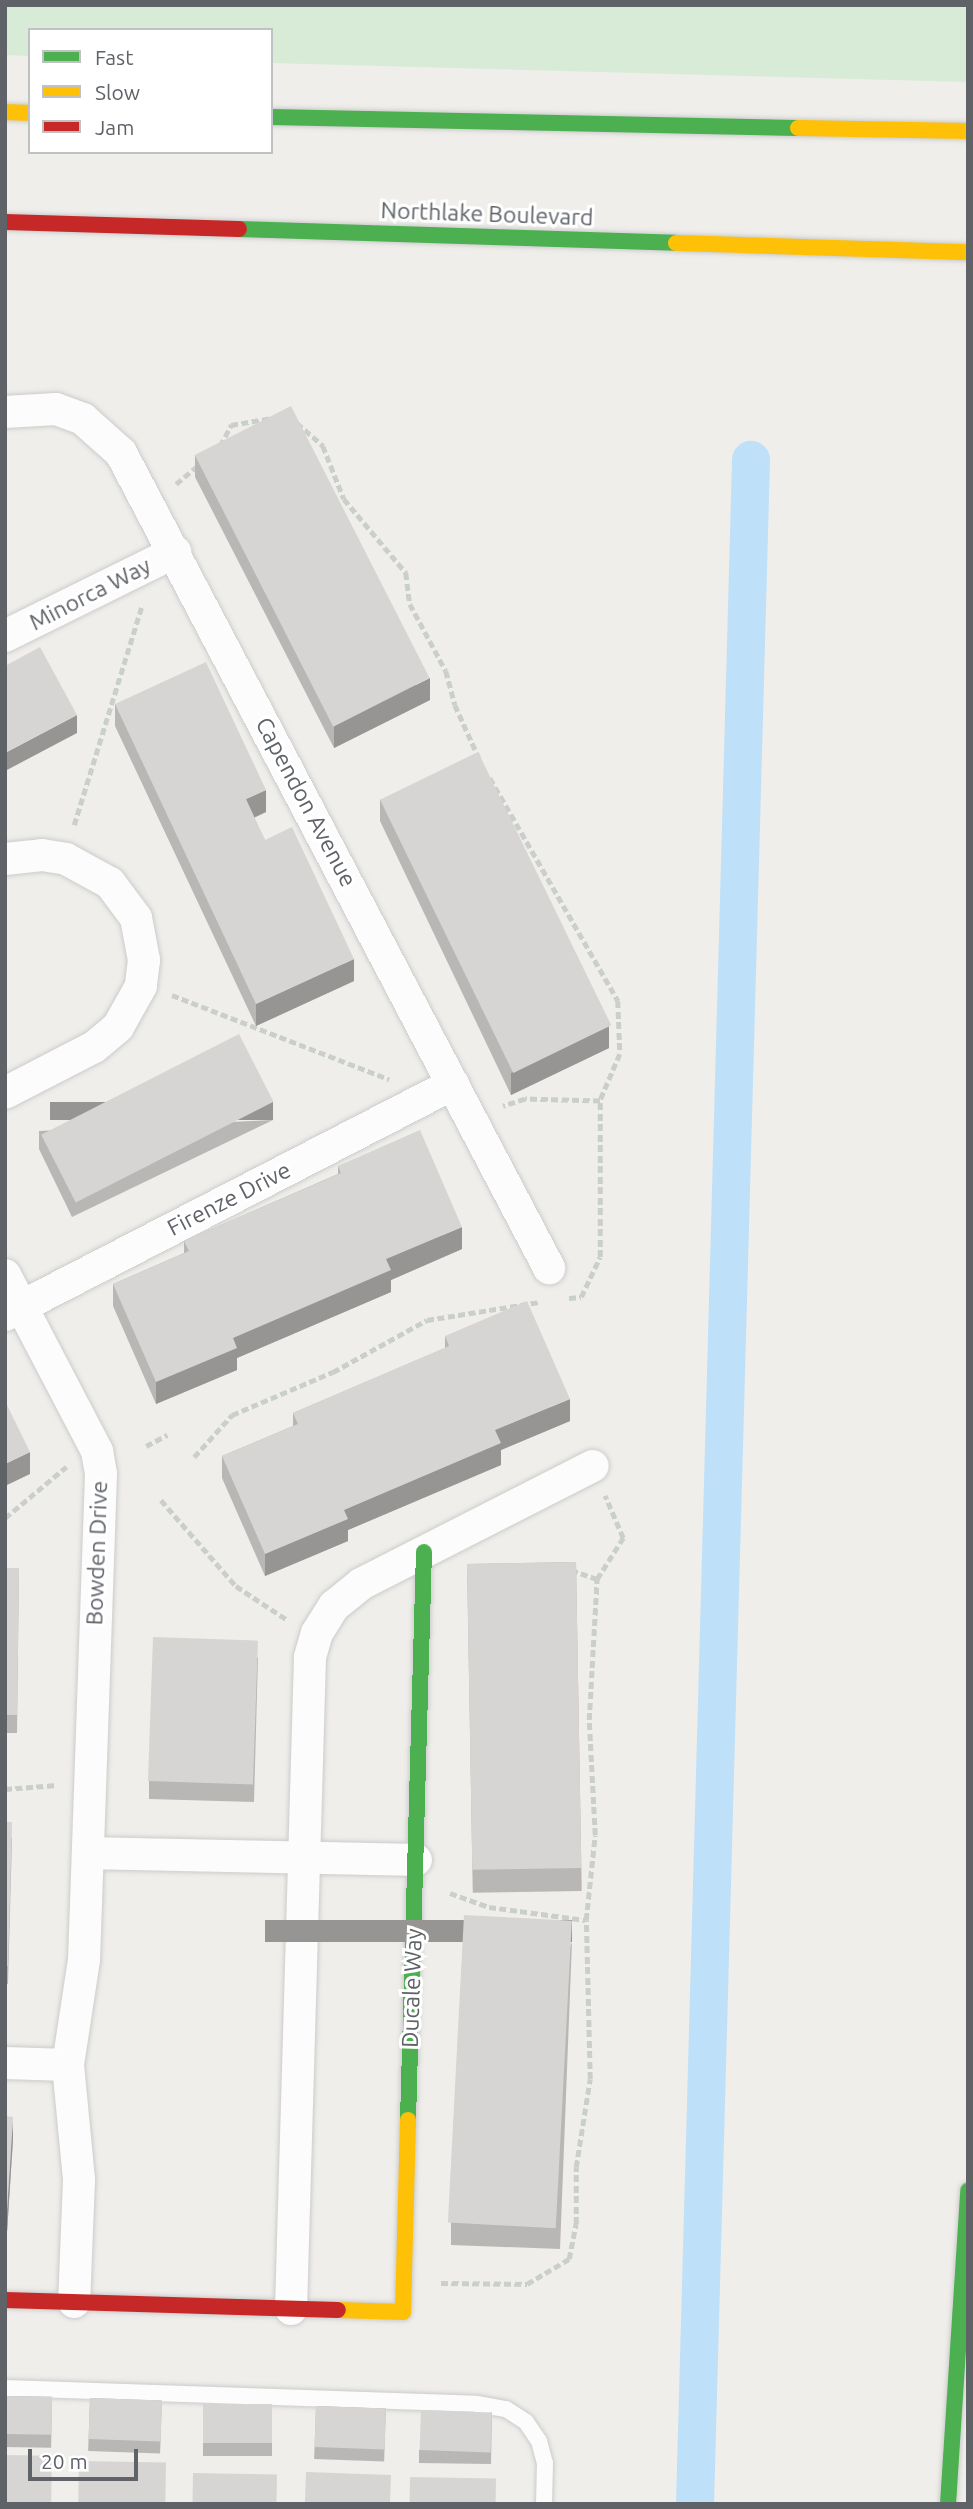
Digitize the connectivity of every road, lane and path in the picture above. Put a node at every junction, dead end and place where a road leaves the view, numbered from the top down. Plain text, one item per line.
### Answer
1 (5, 112) edge
2 (28, 113) edge
3 (273, 117) edge
4 (968, 131) edge
5 (5, 222) edge
6 (968, 252) edge
7 (5, 412) edge
8 (283, 419) edge
9 (293, 419) edge
10 (216, 454) edge
11 (205, 461) edge
12 (168, 492) dead end
13 (175, 552) junction
14 (143, 602) dead end
15 (5, 636) edge
16 (481, 762) edge
17 (486, 773) edge
18 (71, 836) dead end
19 (5, 859) edge
20 (160, 990) dead end
21 (400, 1083) dead end
22 (453, 1084) junction
23 (5, 1094) edge
24 (600, 1101) junction
25 (489, 1111) dead end
26 (549, 1268) dead end
27 (5, 1275) edge
28 (557, 1300) dead end
29 (545, 1302) dead end
30 (12, 1310) edge
31 (167, 1435) dead end
32 (146, 1446) dead end
33 (194, 1457) dead end
34 (67, 1466) dead end
35 (593, 1466) joint
36 (161, 1500) dead end
37 (5, 1518) edge
38 (425, 1552) junction
39 (559, 1566) edge
40 (597, 1579) junction
41 (317, 1633) junction
42 (64, 1785) dead end
43 (5, 1789) edge
44 (88, 1853) junction
45 (304, 1858) junction
46 (416, 1860) junction
47 (446, 1892) dead end
48 (586, 1920) junction
49 (5, 2063) edge
50 (68, 2065) junction
51 (968, 2191) edge
52 (404, 2280) junction
53 (5, 2300) edge
54 (74, 2302) junction
55 (291, 2309) junction
56 (5, 2388) edge
57 (544, 2504) edge
58 (948, 2504) edge

1 - 2 main road
3 - 4 main road
5 - 6 main road, Northlake Boulevard
7 - 13 street, Capendon Avenue
8 - 10 path
9 - 16 path
11 - 12 path
13 - 15 street, Minorca Way
13 - 22 street, Capendon Avenue
14 - 18 path
17 - 24 path
19 - 23 street
20 - 21 path
22 - 26 street, Capendon Avenue
22 - 30 street, Firenze Drive
24 - 25 path
24 - 28 path
27 - 30 street, Bowden Drive
29 - 33 path
30 - 44 street, Bowden Drive
31 - 32 path
34 - 37 path
35 - 38 street
35 - 40 path
36 - 41 path
38 - 41 street
38 - 46 main road, Ducale Way
39 - 40 path
40 - 48 path
41 - 45 street
42 - 43 path
44 - 45 street
44 - 50 street, Bowden Drive
45 - 46 street
45 - 55 street
46 - 52 main road, Ducale Way
47 - 48 path
48 - 52 path
49 - 50 street
50 - 54 street, Bowden Drive
51 - 58 main road
52 - 55 main road, Ducale Way
53 - 54 main road, Ducale Way
54 - 55 main road, Ducale Way
56 - 57 lane

